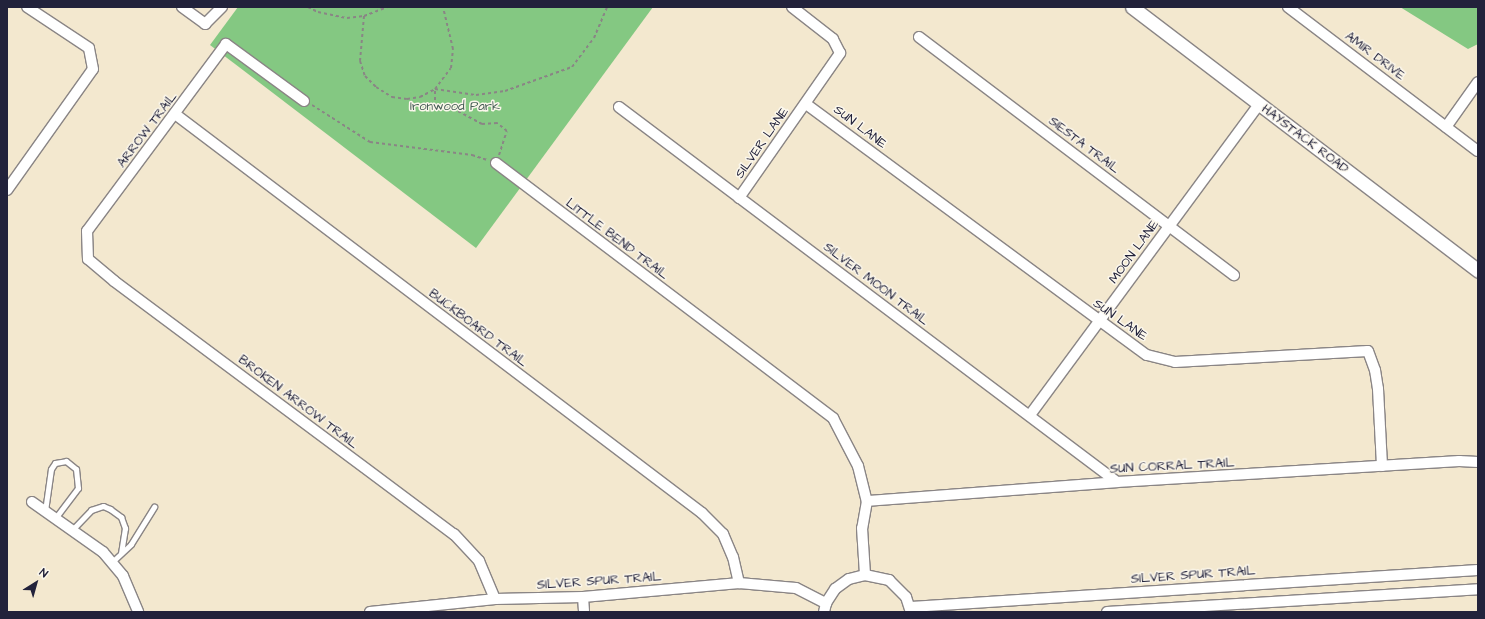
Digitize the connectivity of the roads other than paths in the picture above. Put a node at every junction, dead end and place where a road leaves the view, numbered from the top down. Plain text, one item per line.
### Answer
1 (27, 7) edge
2 (182, 7) edge
3 (222, 7) edge
4 (792, 7) edge
5 (1132, 7) edge
6 (1288, 7) edge
7 (919, 37) dead end
8 (1478, 82) edge
9 (304, 101) road end
10 (806, 104) junction
11 (1259, 104) junction
12 (619, 107) dead end
13 (175, 114) junction
14 (1446, 127) junction
15 (1478, 152) edge
16 (496, 163) road end
17 (10, 178) edge
18 (7, 190) edge
19 (739, 198) junction
20 (1169, 225) junction
21 (87, 231) joint
22 (1478, 271) edge
23 (1234, 275) dead end
24 (1099, 322) junction
25 (1030, 415) junction
26 (1478, 462) edge
27 (1382, 466) junction
28 (1117, 482) junction
29 (867, 501) junction
30 (32, 502) dead end
31 (154, 507) dead end
32 (45, 510) junction
33 (55, 518) junction
34 (72, 530) junction
35 (121, 553) junction
36 (112, 562) junction
37 (1478, 570) edge
38 (865, 575) junction
39 (739, 583) junction
40 (1228, 585) junction
41 (1195, 588) junction
42 (1478, 589) edge
43 (583, 597) junction
44 (495, 600) junction
45 (1229, 604) junction
46 (1197, 606) junction
47 (825, 608) edge
48 (911, 609) edge
49 (138, 612) edge
50 (370, 612) edge
51 (377, 612) edge
52 (584, 612) edge
53 (1107, 612) edge

1 - 17 street
2 - 3 street
4 - 10 street, SILVER LANE
5 - 11 street, HAYSTACK ROAD
6 - 14 street, AMIR DRIVE
7 - 20 street, SIESTA TRAIL
8 - 14 street
9 - 13 street, ARROW TRAIL
10 - 19 street, SILVER LANE
10 - 24 street, SUN LANE
11 - 20 street, MOON LANE
11 - 22 street, HAYSTACK ROAD
12 - 19 street, SILVER MOON TRAIL
13 - 21 street, ARROW TRAIL
13 - 39 street, BUCKBOARD TRAIL
14 - 15 street, AMIR DRIVE
16 - 29 street, LITTLE BEND TRAIL
17 - 18 street
19 - 25 street, SILVER MOON TRAIL
20 - 23 street, SIESTA TRAIL
20 - 24 street, MOON LANE
21 - 44 street, BROKEN ARROW TRAIL
24 - 25 street, MOON LANE
24 - 27 street, SUN LANE
25 - 28 street, SILVER MOON TRAIL
26 - 27 street, SUN CORRAL TRAIL
27 - 28 street, SUN CORRAL TRAIL
28 - 29 street, SUN CORRAL TRAIL
29 - 38 street, LITTLE BEND TRAIL
30 - 32 street
31 - 35 lane
32 - 33 street
32 - 33 lane
33 - 34 street
34 - 35 lane
34 - 36 street
35 - 36 lane
36 - 49 street
37 - 40 street, SILVER SPUR TRAIL
38 - 47 street
38 - 48 street
39 - 43 street, SILVER SPUR TRAIL
39 - 47 street, SILVER SPUR TRAIL
40 - 41 street, SILVER SPUR TRAIL
40 - 45 street
41 - 46 street
41 - 48 street, SILVER SPUR TRAIL
42 - 45 street
43 - 44 street, SILVER SPUR TRAIL
43 - 52 street
44 - 51 street, SILVER SPUR TRAIL
45 - 46 street
46 - 53 street
50 - 51 street, SILVER SPUR TRAIL

